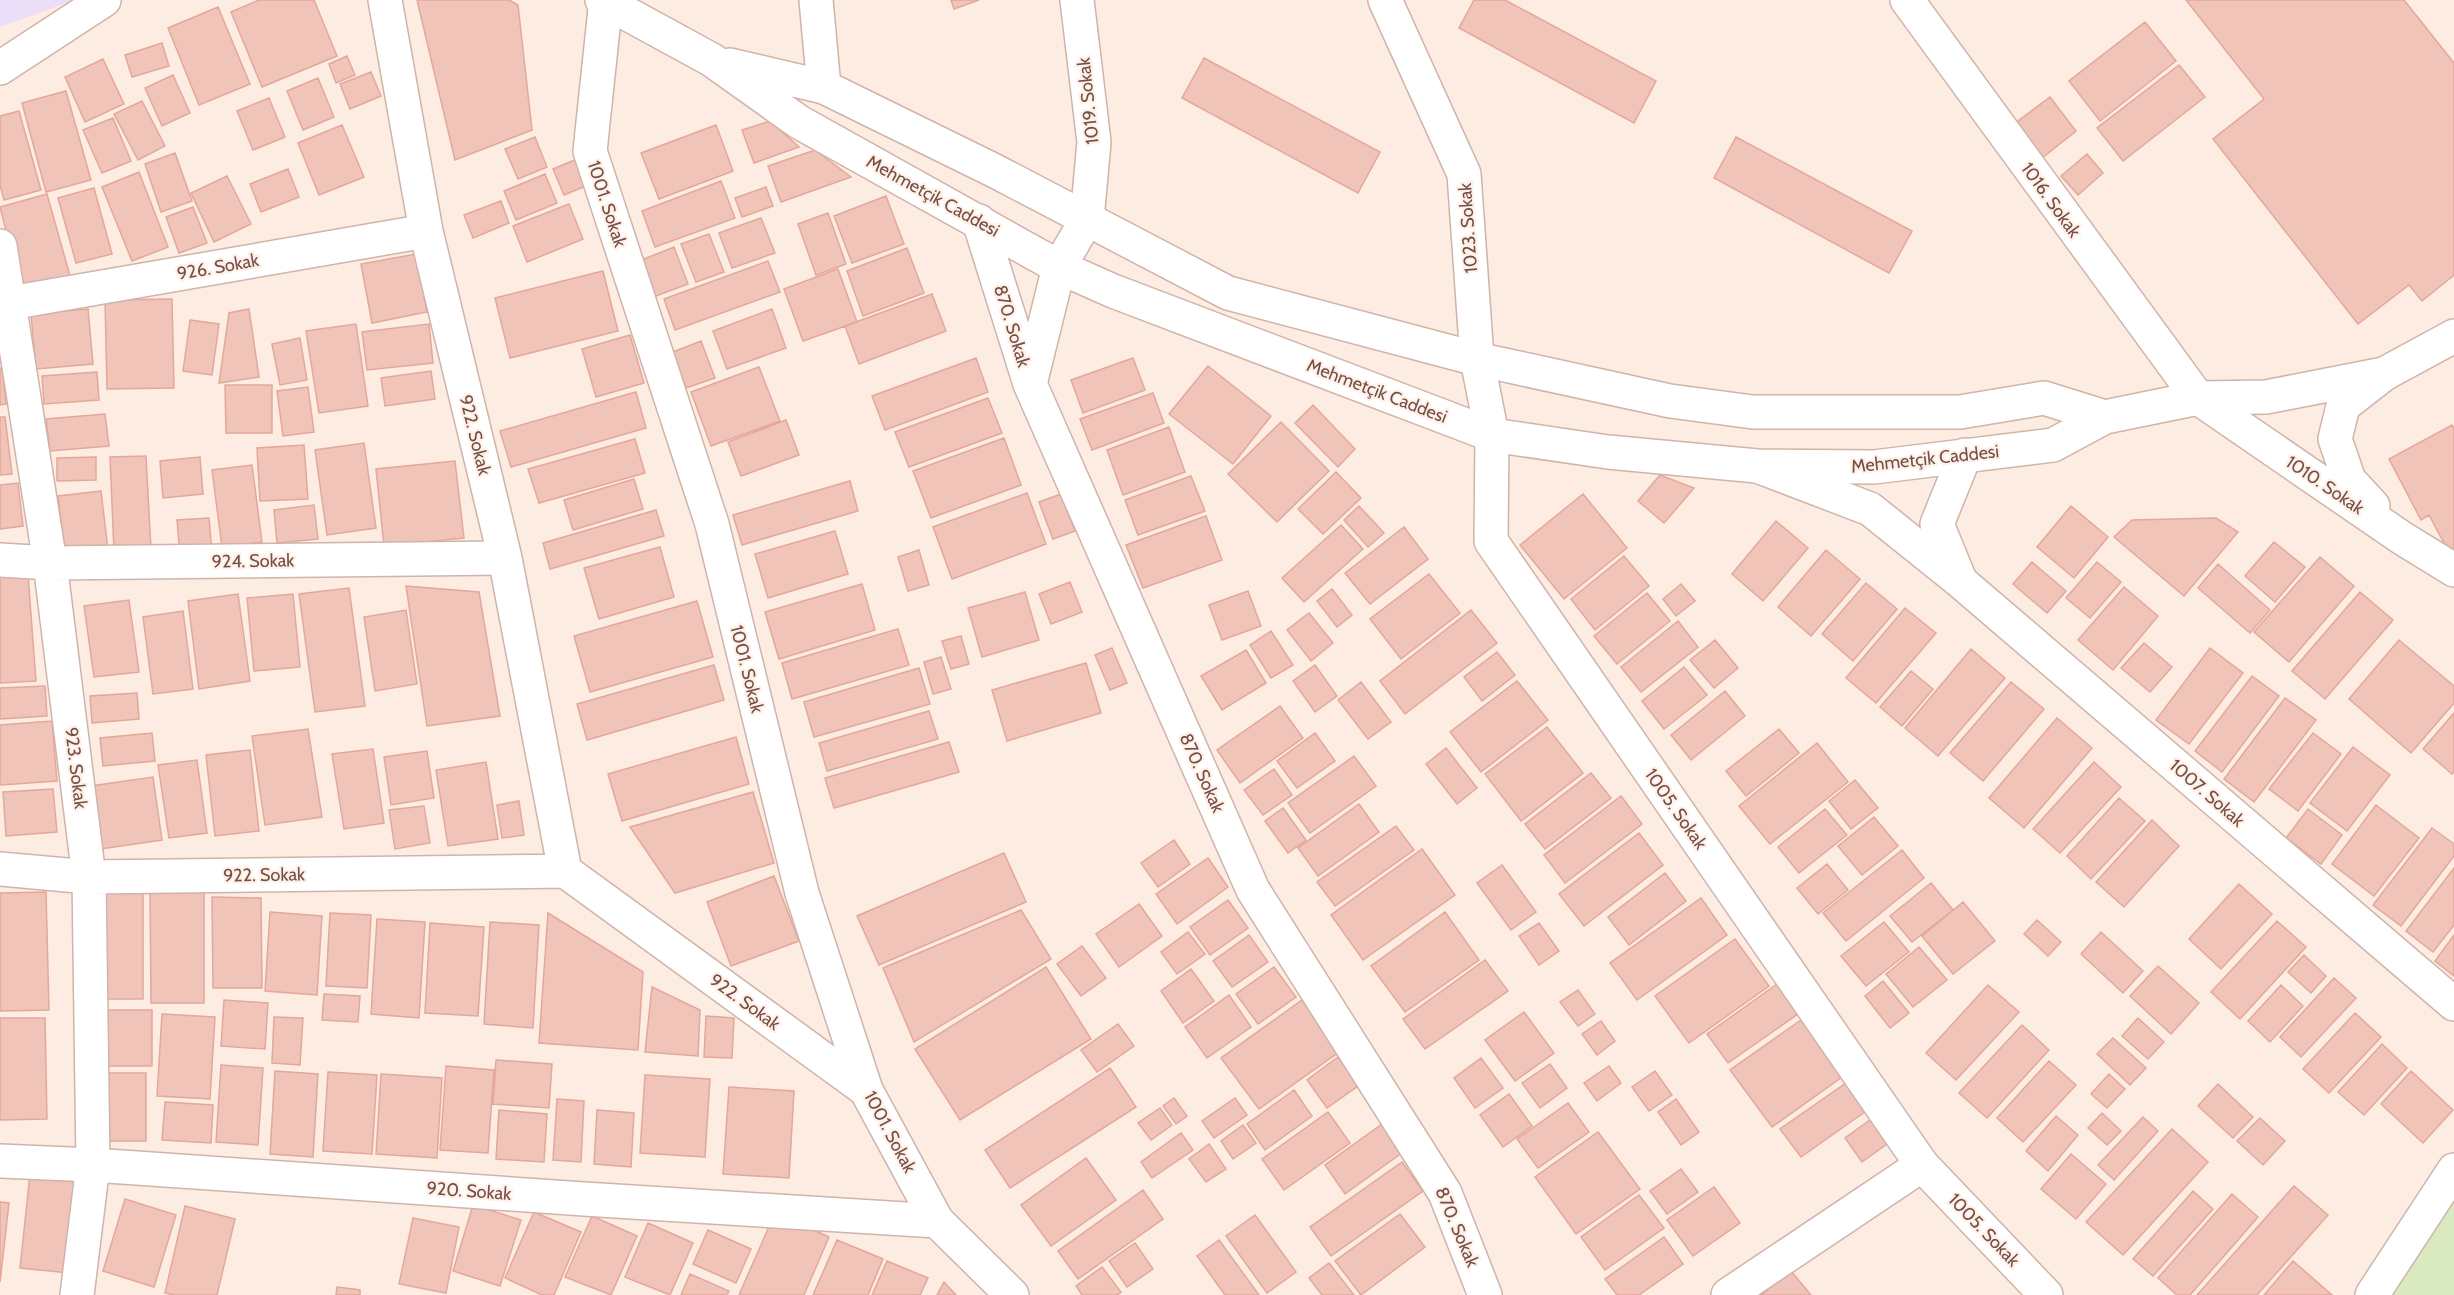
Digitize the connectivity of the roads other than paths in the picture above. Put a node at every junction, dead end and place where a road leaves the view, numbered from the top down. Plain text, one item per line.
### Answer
1 (104, 0) edge
2 (385, 0) edge
3 (605, 0) edge
4 (816, 0) edge
5 (1077, 0) edge
6 (1385, 0) edge
7 (1907, 0) edge
8 (712, 60) junction
9 (0, 68) edge
10 (824, 87) junction
11 (1087, 219) junction
12 (979, 221) junction
13 (426, 231) junction
14 (0, 246) edge
15 (1059, 267) junction
16 (10, 303) junction
17 (2454, 336) edge
18 (1477, 359) junction
19 (2384, 374) junction
20 (1030, 384) junction
21 (2198, 398) junction
22 (2105, 417) junction
23 (1492, 435) junction
24 (1965, 455) junction
25 (1757, 466) junction
26 (2402, 538) junction
27 (505, 558) junction
28 (0, 560) edge
29 (50, 563) junction
30 (2454, 570) edge
31 (1961, 582) junction
32 (0, 869) edge
33 (565, 871) junction
34 (89, 877) junction
35 (2454, 1004) edge
36 (866, 1090) junction
37 (0, 1161) edge
38 (93, 1165) junction
39 (1922, 1165) junction
40 (2454, 1170) edge
41 (937, 1221) junction
42 (77, 1295) edge
43 (1012, 1295) edge
44 (1485, 1295) edge
45 (1728, 1295) edge
46 (2046, 1295) edge
47 (2372, 1295) edge

1 - 9 street
2 - 13 street, 922. Sokak
3 - 8 street, Mehmetçik Caddesi
3 - 36 street, 1001. Sokak
4 - 10 street
5 - 11 street, 1019. Sokak
6 - 18 street, 1023. Sokak
7 - 21 street, 1016. Sokak
8 - 10 street, Mehmetçik Caddesi
8 - 12 street, Mehmetçik Caddesi
10 - 11 street, Mehmetçik Caddesi
11 - 15 street, 1019. Sokak
11 - 18 street, Mehmetçik Caddesi
12 - 15 street, Mehmetçik Caddesi
12 - 20 street, 870. Sokak
13 - 16 street, 926. Sokak
13 - 27 street, 922. Sokak
14 - 16 street, 923. Sokak
15 - 20 street, 1019. Sokak
15 - 23 street, Mehmetçik Caddesi
16 - 29 street, 923. Sokak
17 - 19 street, Mehmetçik Caddesi
18 - 22 street, Mehmetçik Caddesi
18 - 23 street, 1023. Sokak
19 - 21 street, Mehmetçik Caddesi
19 - 26 street
20 - 44 street, 870. Sokak
21 - 22 street, Mehmetçik Caddesi
21 - 26 street, 1010. Sokak
22 - 24 street, Mehmetçik Caddesi
23 - 25 street, Mehmetçik Caddesi
23 - 39 street, 1005. Sokak
24 - 25 street, Mehmetçik Caddesi
24 - 31 street
25 - 31 street, 1007. Sokak
26 - 30 street, 1010. Sokak
27 - 29 street, 924. Sokak
27 - 33 street, 922. Sokak
28 - 29 street, 924. Sokak
29 - 34 street, 923. Sokak
31 - 35 street, 1007. Sokak
32 - 34 street, 922. Sokak
33 - 34 street, 922. Sokak
33 - 36 street, 922. Sokak
34 - 38 street, 923. Sokak
36 - 41 street, 1001. Sokak
37 - 38 street, 920. Sokak
38 - 41 street, 920. Sokak
38 - 42 street, 923. Sokak
39 - 45 street
39 - 46 street, 1005. Sokak
40 - 47 street
41 - 43 street, 1001. Sokak

